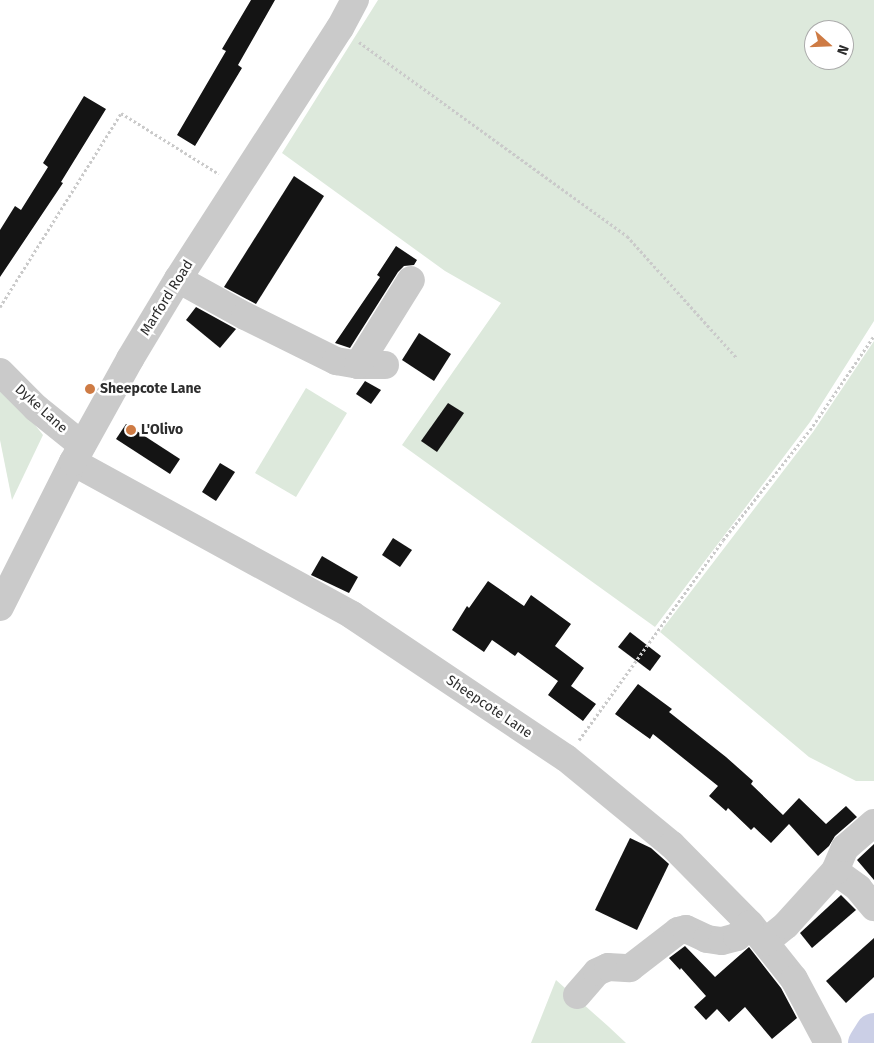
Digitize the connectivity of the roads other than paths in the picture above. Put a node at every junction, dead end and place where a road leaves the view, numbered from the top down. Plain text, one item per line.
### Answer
1 (355, 0) edge
2 (178, 279) junction
3 (411, 280) dead end
4 (358, 365) junction
5 (385, 365) dead end
6 (0, 372) edge
7 (77, 454) junction
8 (0, 607) edge
9 (874, 823) edge
10 (835, 871) junction
11 (874, 907) edge
12 (757, 933) junction
13 (577, 995) dead end
14 (828, 1043) edge

1 - 2 street, Marford Road
2 - 4 street
2 - 7 street, Marford Road
3 - 4 street
4 - 5 street
6 - 7 street, Dyke Lane
7 - 8 street, Marford Road
7 - 12 street, Sheepcote Lane
9 - 10 street
10 - 11 street
10 - 12 street
12 - 13 street
12 - 14 street, Sheepcote Lane

